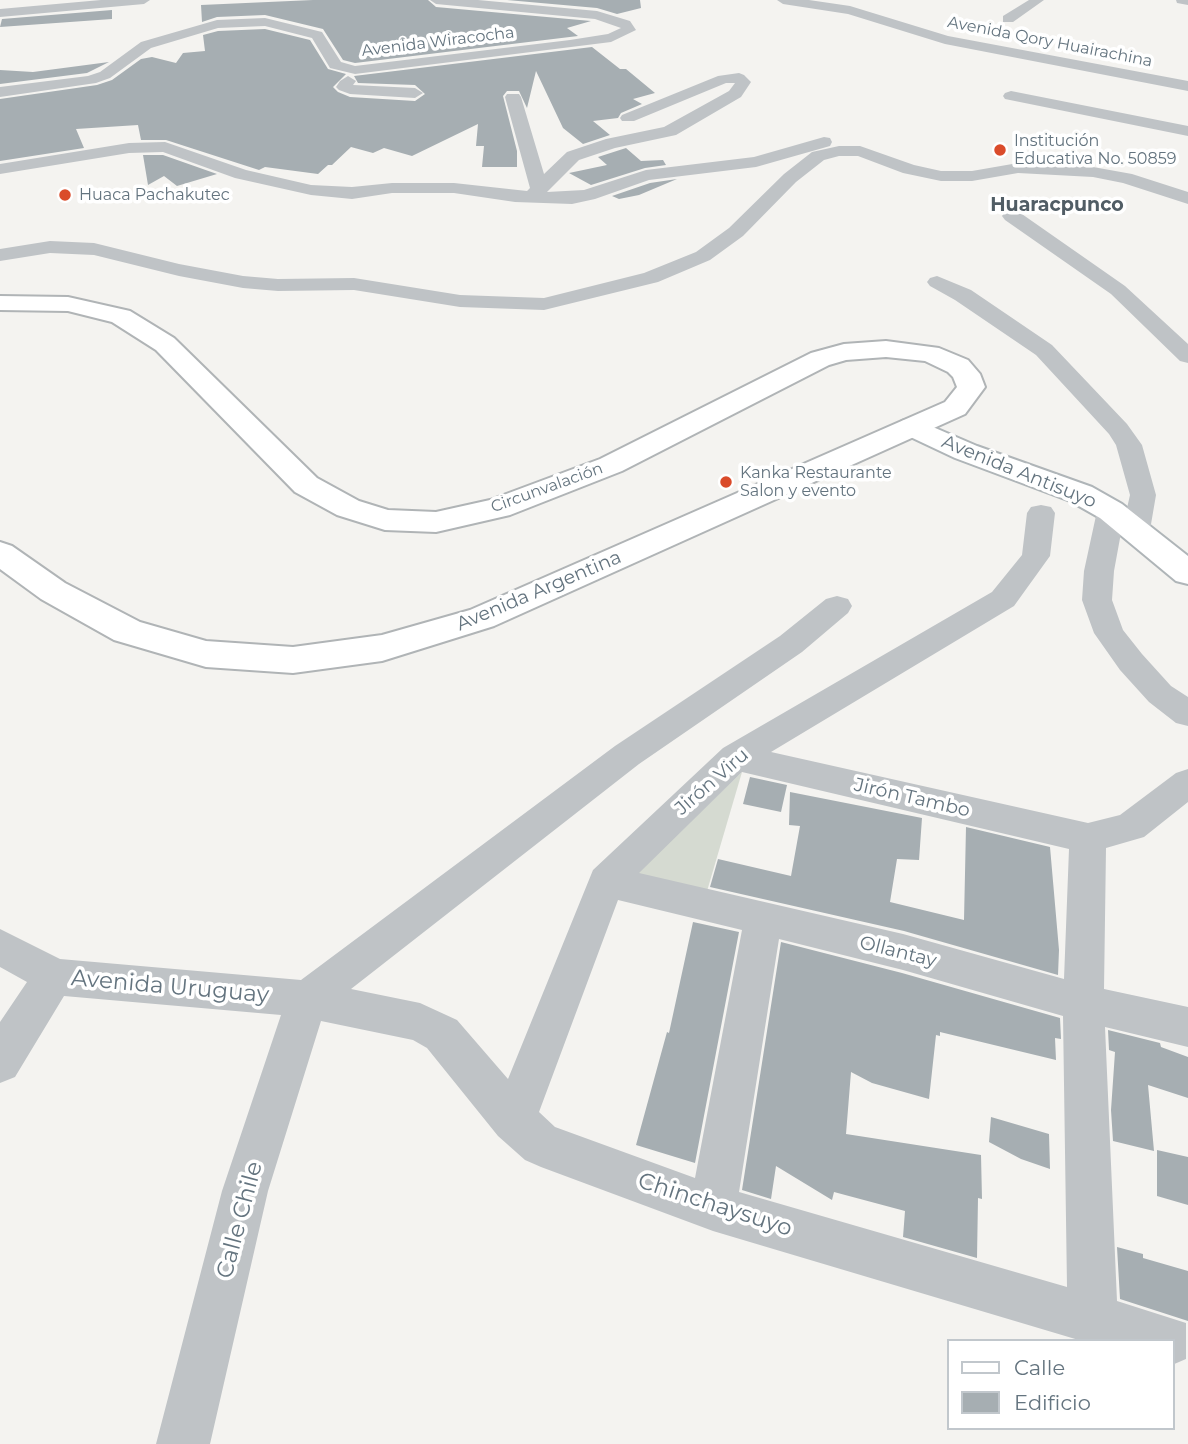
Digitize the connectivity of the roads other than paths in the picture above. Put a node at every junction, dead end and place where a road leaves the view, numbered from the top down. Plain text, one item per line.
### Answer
1 (144, 0) edge
2 (436, 0) edge
3 (592, 0) edge
4 (783, 0) edge
5 (1038, 0) edge
6 (1182, 0) edge
7 (1188, 1) edge
8 (41, 5) edge
9 (572, 12) junction
10 (0, 13) edge
11 (1008, 19) dead end
12 (217, 24) junction
13 (108, 53) dead end
14 (355, 69) junction
15 (1188, 86) edge
16 (0, 92) edge
17 (415, 93) dead end
18 (1011, 96) dead end
19 (513, 97) dead end
20 (628, 118) dead end
21 (1188, 131) edge
22 (860, 151) junction
23 (0, 169) edge
24 (1126, 178) junction
25 (535, 193) junction
26 (1188, 198) edge
27 (1188, 210) edge
28 (1012, 216) dead end
29 (0, 255) edge
30 (937, 282) dead end
31 (0, 303) edge
32 (1188, 356) edge
33 (912, 427) junction
34 (1111, 511) junction
35 (1041, 513) dead end
36 (1136, 530) junction
37 (0, 553) edge
38 (1188, 573) edge
39 (837, 606) dead end
40 (1188, 714) edge
41 (735, 757) junction
42 (1188, 783) edge
43 (1088, 838) junction
44 (606, 881) junction
45 (762, 920) junction
46 (0, 946) edge
47 (54, 977) junction
48 (307, 999) junction
49 (1083, 1003) junction
50 (1188, 1027) edge
51 (0, 1063) edge
52 (514, 1120) junction
53 (713, 1208) junction
54 (1093, 1319) junction
55 (1163, 1339) edge
56 (183, 1444) edge

1 - 8 street
2 - 9 street, Avenida Wiracocha
3 - 9 street
4 - 15 street, Avenida Qory Huairachina
5 - 11 street
6 - 7 street
8 - 10 street
9 - 14 street, Avenida Wiracocha
12 - 13 street
12 - 14 street, Avenida Wiracocha
12 - 16 street, Avenida Wiracocha
14 - 17 street
18 - 21 street
19 - 25 street
20 - 25 street
22 - 24 street
22 - 25 street
22 - 29 street
23 - 25 street
24 - 26 street
24 - 27 street
28 - 32 street
30 - 36 street
31 - 33 main road, Circunvalación
33 - 34 main road, Avenida Antisuyo
33 - 37 main road, Avenida Argentina
34 - 36 main road, Avenida Antisuyo
34 - 40 street
35 - 41 street, Jirón Viru
36 - 38 main road, Avenida Antisuyo
39 - 48 street
41 - 43 street, Jirón Tambo
41 - 44 street, Jirón Viru
42 - 43 street
43 - 49 street
44 - 45 street, Ollantay
44 - 52 street, Jirón Viru
45 - 49 street, Ollantay
45 - 53 street
46 - 47 street, Avenida Uruguay
47 - 48 street, Avenida Uruguay
47 - 51 street
48 - 52 street, Chinchaysuyo
48 - 56 street, Calle Chile
49 - 50 street, Ollantay
49 - 54 street
52 - 53 street, Chinchaysuyo
53 - 54 street, Chinchaysuyo
54 - 55 street, Chinchaysuyo

